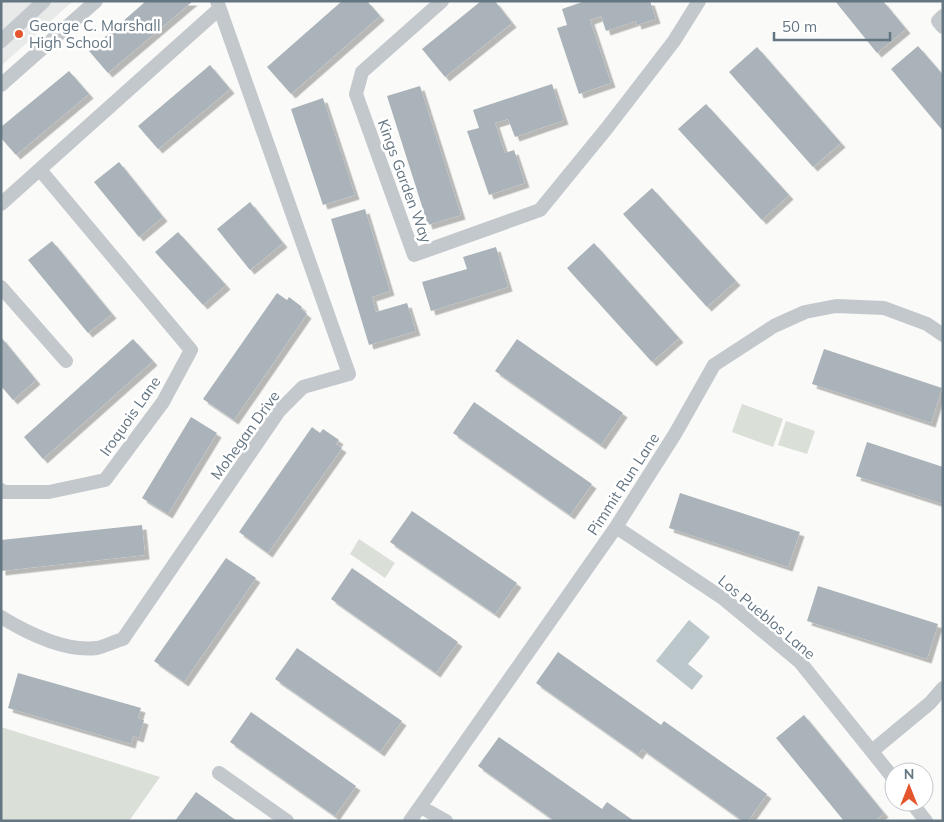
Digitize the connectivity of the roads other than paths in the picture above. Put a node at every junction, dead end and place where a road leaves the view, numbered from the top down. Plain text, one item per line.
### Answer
1 (44, 1) edge
2 (96, 1) edge
3 (442, 1) edge
4 (699, 1) edge
5 (218, 5) edge
6 (943, 16) edge
7 (943, 27) edge
8 (1, 40) edge
9 (1, 85) edge
10 (41, 170) junction
11 (1, 204) edge
12 (1, 287) edge
13 (943, 334) edge
14 (66, 361) dead end
15 (1, 490) edge
16 (616, 527) junction
17 (1, 617) edge
18 (943, 688) edge
19 (872, 751) junction
20 (884, 766) edge
21 (219, 773) dead end
22 (420, 807) junction
23 (286, 821) edge
24 (410, 821) edge
25 (446, 821) edge

1 - 8 street
2 - 9 street
3 - 4 street, Kings Garden Way
5 - 10 street
5 - 17 street, Mohegan Drive
6 - 7 street
10 - 11 street
10 - 15 street, Iroquois Lane
12 - 14 street
13 - 16 street, Pimmit Run Lane
16 - 19 street, Los Pueblos Lane
16 - 22 street, Pimmit Run Lane
18 - 19 street
19 - 20 street, Los Pueblos Lane
21 - 23 street
22 - 24 street, Pimmit Run Lane
22 - 25 street

